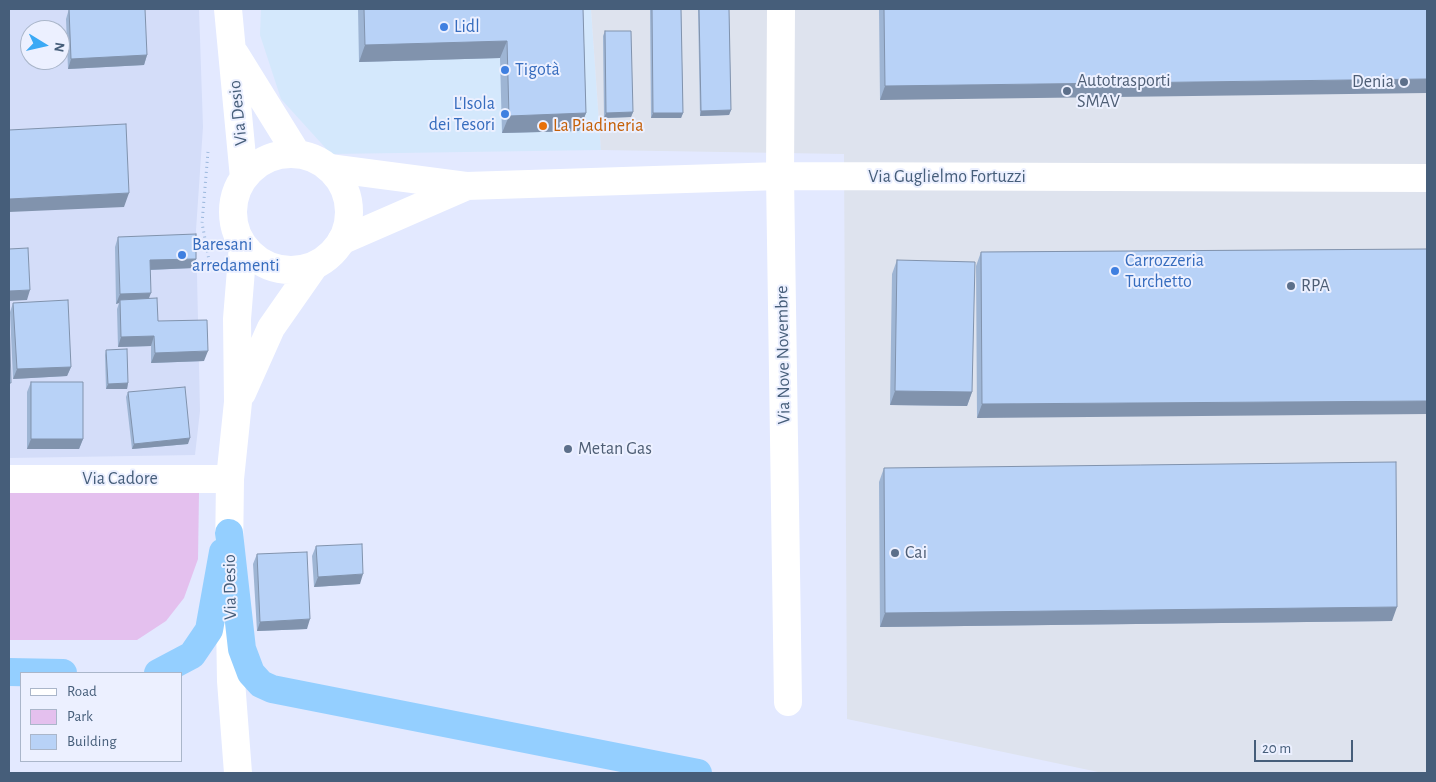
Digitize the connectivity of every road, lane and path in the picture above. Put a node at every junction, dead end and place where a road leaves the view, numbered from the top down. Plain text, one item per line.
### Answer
1 (228, 9) edge
2 (781, 9) edge
3 (231, 48) junction
4 (208, 148) dead end
5 (298, 154) junction
6 (329, 168) junction
7 (780, 176) junction
8 (244, 178) junction
9 (1427, 178) edge
10 (466, 186) junction
11 (341, 241) junction
12 (243, 245) junction
13 (210, 265) dead end
14 (315, 265) junction
15 (238, 402) junction
16 (9, 479) edge
17 (230, 479) junction
18 (228, 528) junction
19 (160, 672) edge
20 (788, 702) dead end
21 (238, 773) edge
22 (698, 773) edge

1 - 3 street, Via Desio
2 - 7 street, Via Nove Novembre
3 - 5 street, Via Desio
3 - 8 street, Via Desio
4 - 13 path
5 - 6 street
5 - 8 street
6 - 10 street, Via Guglielmo Fortuzzi
6 - 11 street
7 - 9 street, Via Guglielmo Fortuzzi
7 - 10 street, Via Guglielmo Fortuzzi
7 - 20 street, Via Nove Novembre
8 - 12 street
10 - 11 street, Via Guglielmo Fortuzzi
11 - 14 street
12 - 14 street
12 - 15 street, Via Desio
14 - 15 street, Via Desio
15 - 17 street, Via Desio
16 - 17 street, Via Cadore
17 - 18 street, Via Desio
18 - 19 highway
18 - 21 street, Via Desio
18 - 22 highway

